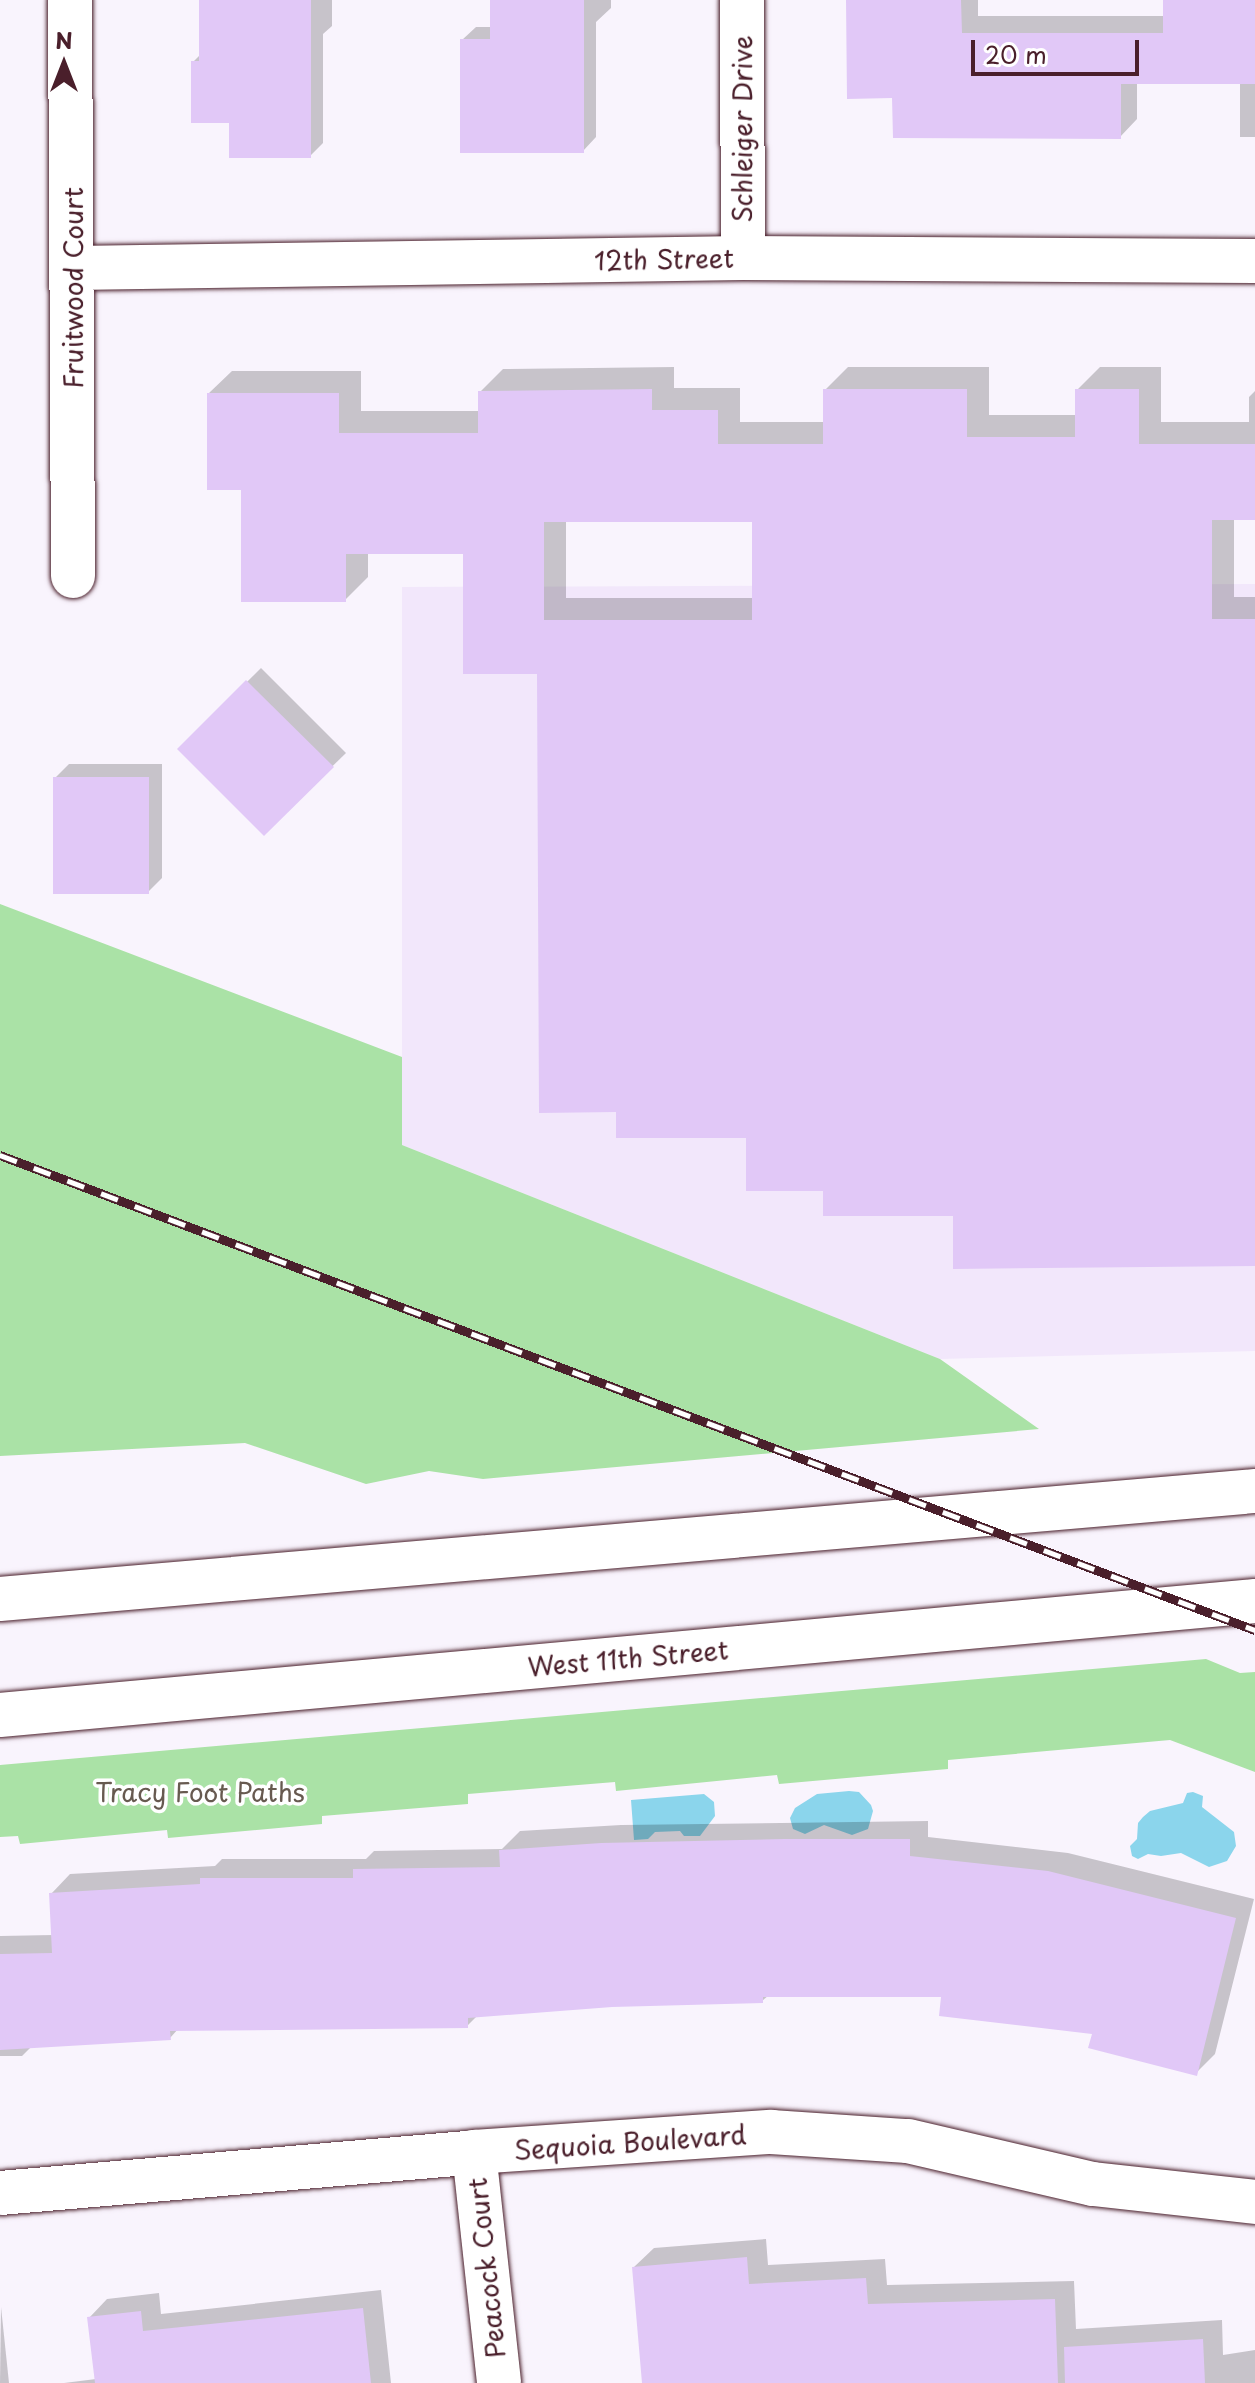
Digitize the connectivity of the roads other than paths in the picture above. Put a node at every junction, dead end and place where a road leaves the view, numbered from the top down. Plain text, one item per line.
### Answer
1 (70, 0) edge
2 (742, 0) edge
3 (743, 258) junction
4 (1255, 261) edge
5 (74, 268) junction
6 (73, 576) dead end
7 (1255, 1491) edge
8 (0, 1599) edge
9 (1255, 1601) edge
10 (0, 1715) edge
11 (474, 2152) junction
12 (0, 2193) edge
13 (1255, 2202) edge
14 (499, 2383) edge

1 - 5 street, Fruitwood Court
2 - 3 street, Schleiger Drive
3 - 4 street, 12th Street
3 - 5 street, 12th Street
5 - 6 street, Fruitwood Court
7 - 8 street
9 - 10 street, West 11th Street
11 - 12 street, Sequoia Boulevard
11 - 13 street, Sequoia Boulevard
11 - 14 street, Peacock Court

